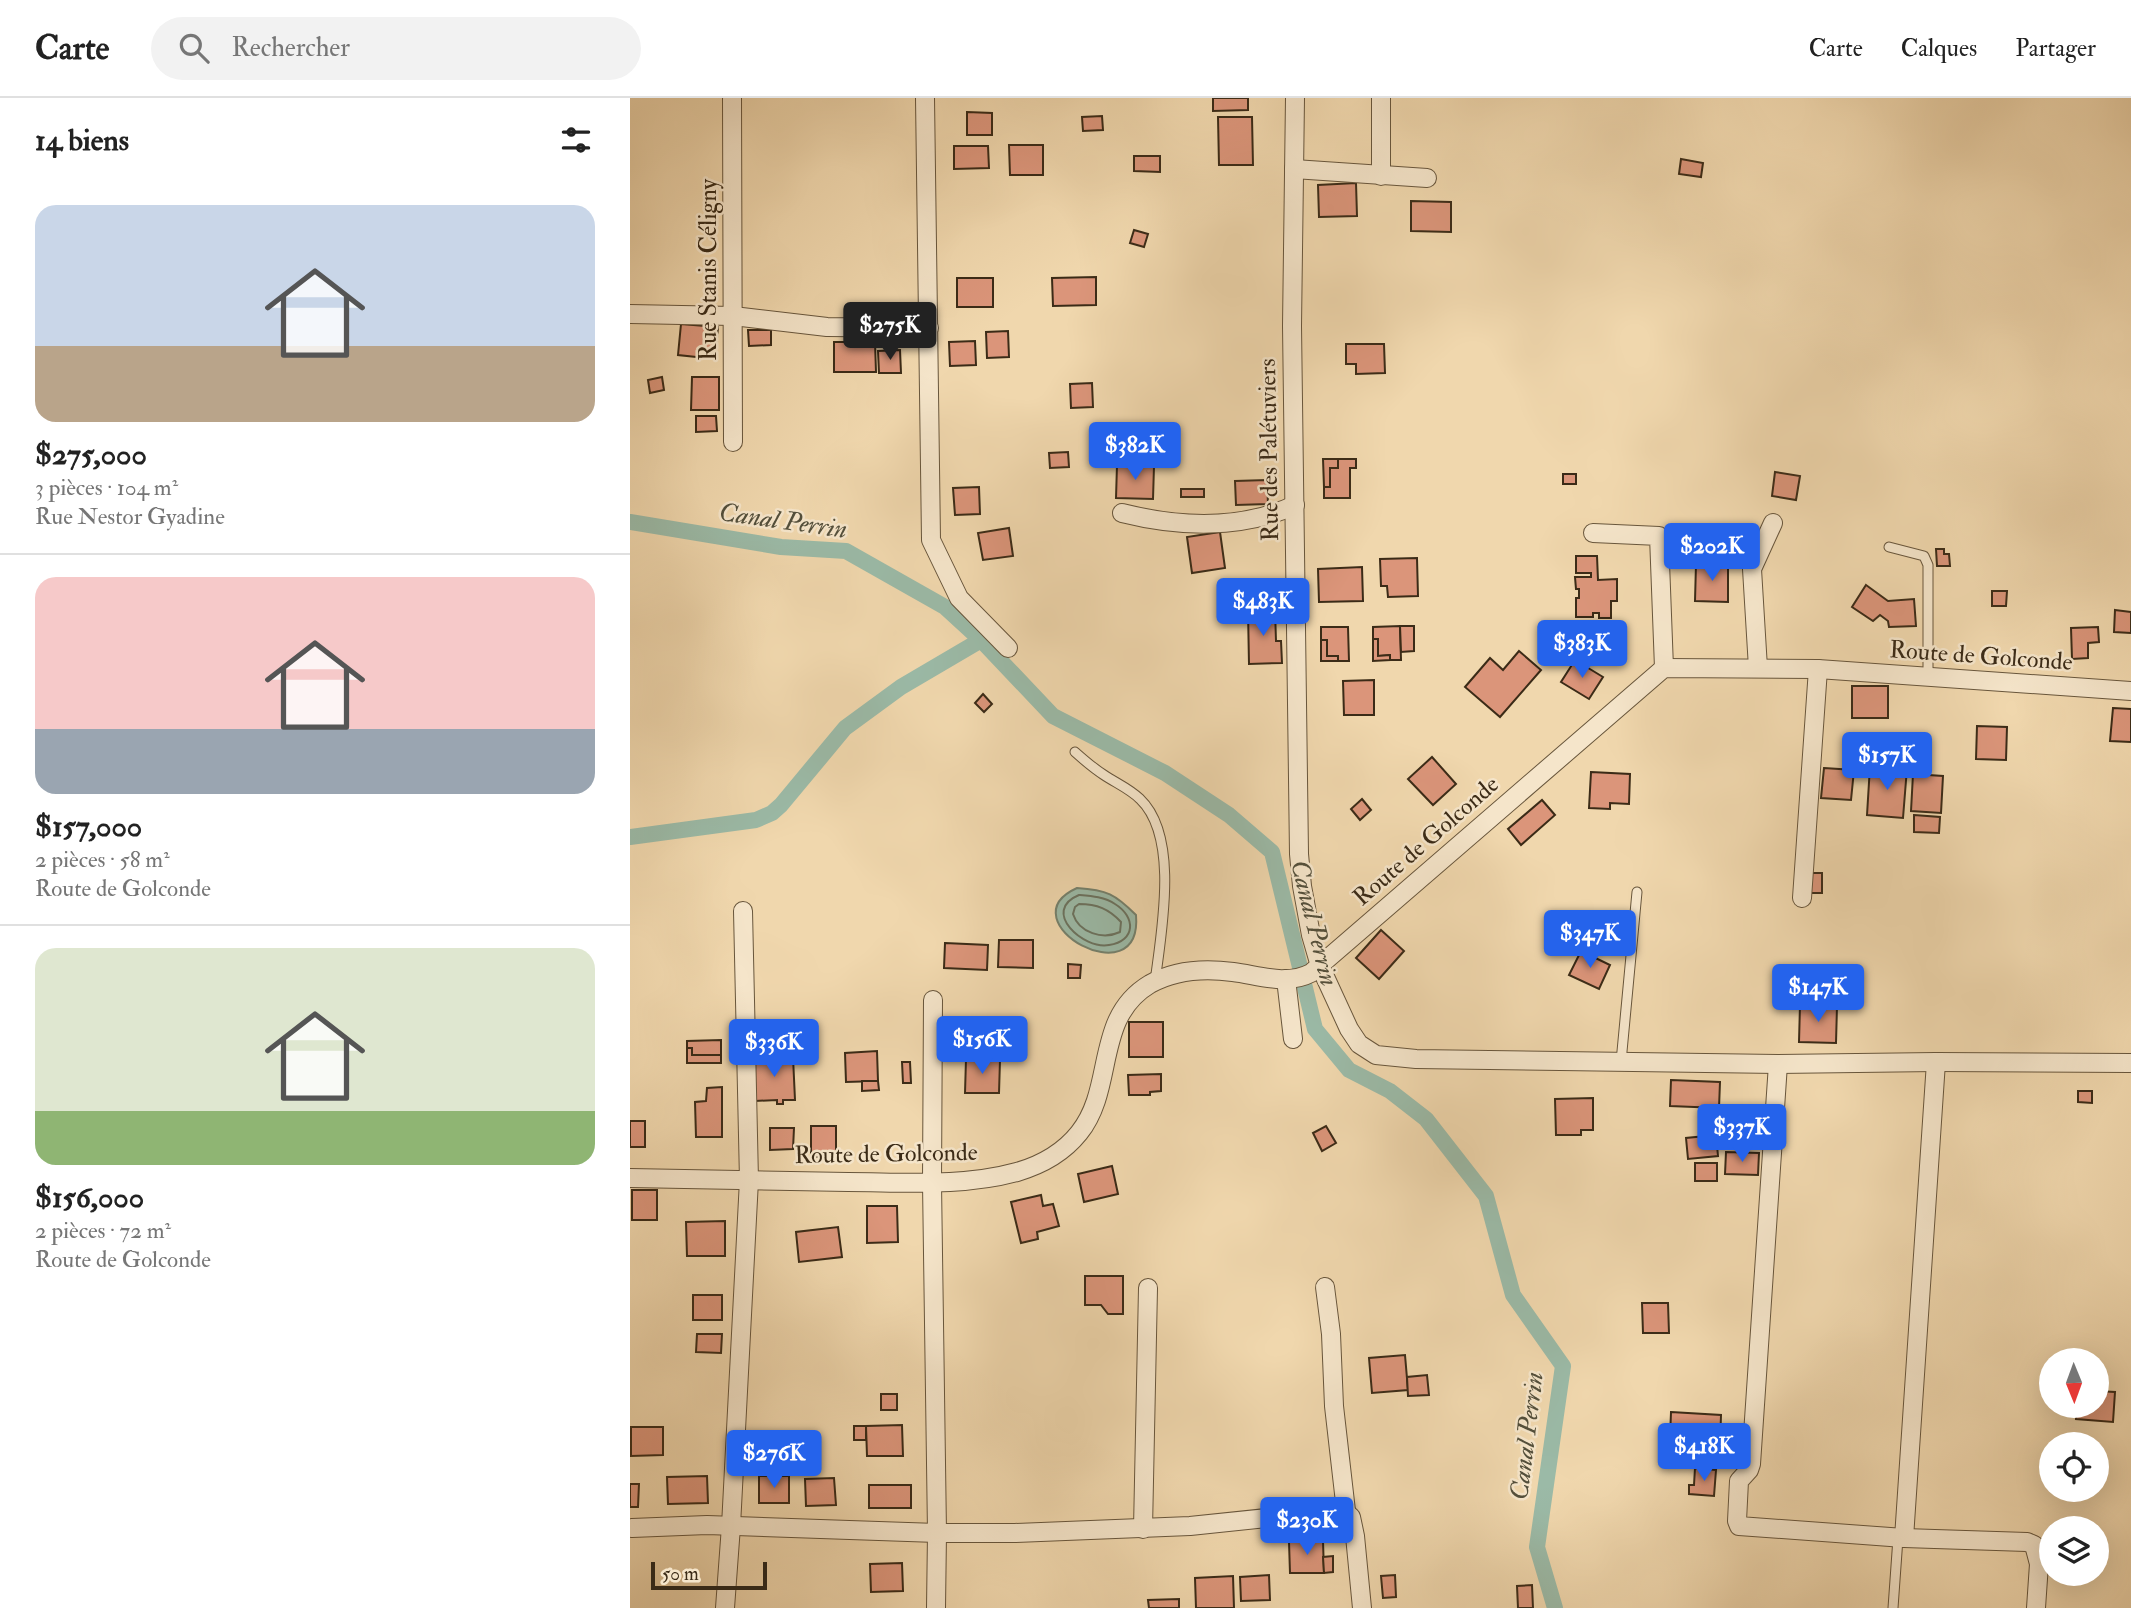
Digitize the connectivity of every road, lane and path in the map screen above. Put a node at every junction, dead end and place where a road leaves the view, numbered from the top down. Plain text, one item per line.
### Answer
1 (732, 98) edge
2 (925, 98) edge
3 (1295, 98) edge
4 (1381, 98) edge
5 (1294, 169) junction
6 (1381, 176) junction
7 (1427, 178) dead end
8 (630, 314) edge
9 (733, 316) junction
10 (929, 328) junction
11 (733, 442) dead end
12 (1295, 505) junction
13 (1122, 513) dead end
14 (1773, 523) dead end
15 (1593, 533) dead end
16 (1889, 547) dead end
17 (1008, 648) dead end
18 (1664, 668) junction
19 (1758, 668) junction
20 (1818, 669) junction
21 (1927, 677) junction
22 (2131, 691) edge
23 (1075, 751) dead end
24 (1637, 892) dead end
25 (1802, 898) dead end
26 (743, 911) dead end
27 (1320, 966) junction
28 (1286, 979) junction
29 (1156, 982) junction
30 (933, 1000) dead end
31 (1293, 1039) dead end
32 (1621, 1062) junction
33 (1936, 1062) junction
34 (2131, 1063) edge
35 (1778, 1064) junction
36 (630, 1178) edge
37 (749, 1180) junction
38 (932, 1183) junction
39 (1325, 1287) dead end
40 (1148, 1288) dead end
41 (1346, 1511) junction
42 (731, 1526) junction
43 (632, 1528) dead end
44 (1143, 1529) junction
45 (937, 1533) junction
46 (1901, 1538) junction
47 (725, 1608) edge
48 (936, 1608) edge
49 (1362, 1608) edge
50 (1893, 1608) edge
51 (2036, 1608) edge

1 - 9 street, Rue Stanis Céligny
2 - 10 street
3 - 5 street, Rue des Palétuviers
4 - 6 street
5 - 6 street
5 - 12 street, Rue des Palétuviers
6 - 7 street
8 - 9 street
9 - 10 street
9 - 11 street, Rue Stanis Céligny
10 - 17 street
12 - 13 street
12 - 27 street, Rue des Palétuviers
14 - 19 street
15 - 18 street
16 - 21 lane
18 - 19 street, Route de Golconde
18 - 27 street, Route de Golconde
19 - 20 street, Route de Golconde
20 - 21 street, Route de Golconde
20 - 25 street
21 - 22 street, Route de Golconde
23 - 29 lane
24 - 32 lane
26 - 37 street
27 - 28 street, Route de Golconde
27 - 32 street, Rue des Palétuviers
28 - 29 street, Route de Golconde
28 - 31 street
29 - 38 street, Route de Golconde
30 - 38 street
32 - 35 street, Rue des Palétuviers
33 - 34 street, Rue des Palétuviers
33 - 35 street, Rue des Palétuviers
33 - 46 street
35 - 46 street
36 - 37 street, Route de Golconde
37 - 38 street, Route de Golconde
37 - 42 street
38 - 45 street
39 - 41 street
40 - 44 street
41 - 44 street
41 - 49 street
42 - 43 street
42 - 45 street
42 - 47 street
44 - 45 street
45 - 48 street
46 - 50 lane
46 - 51 street

